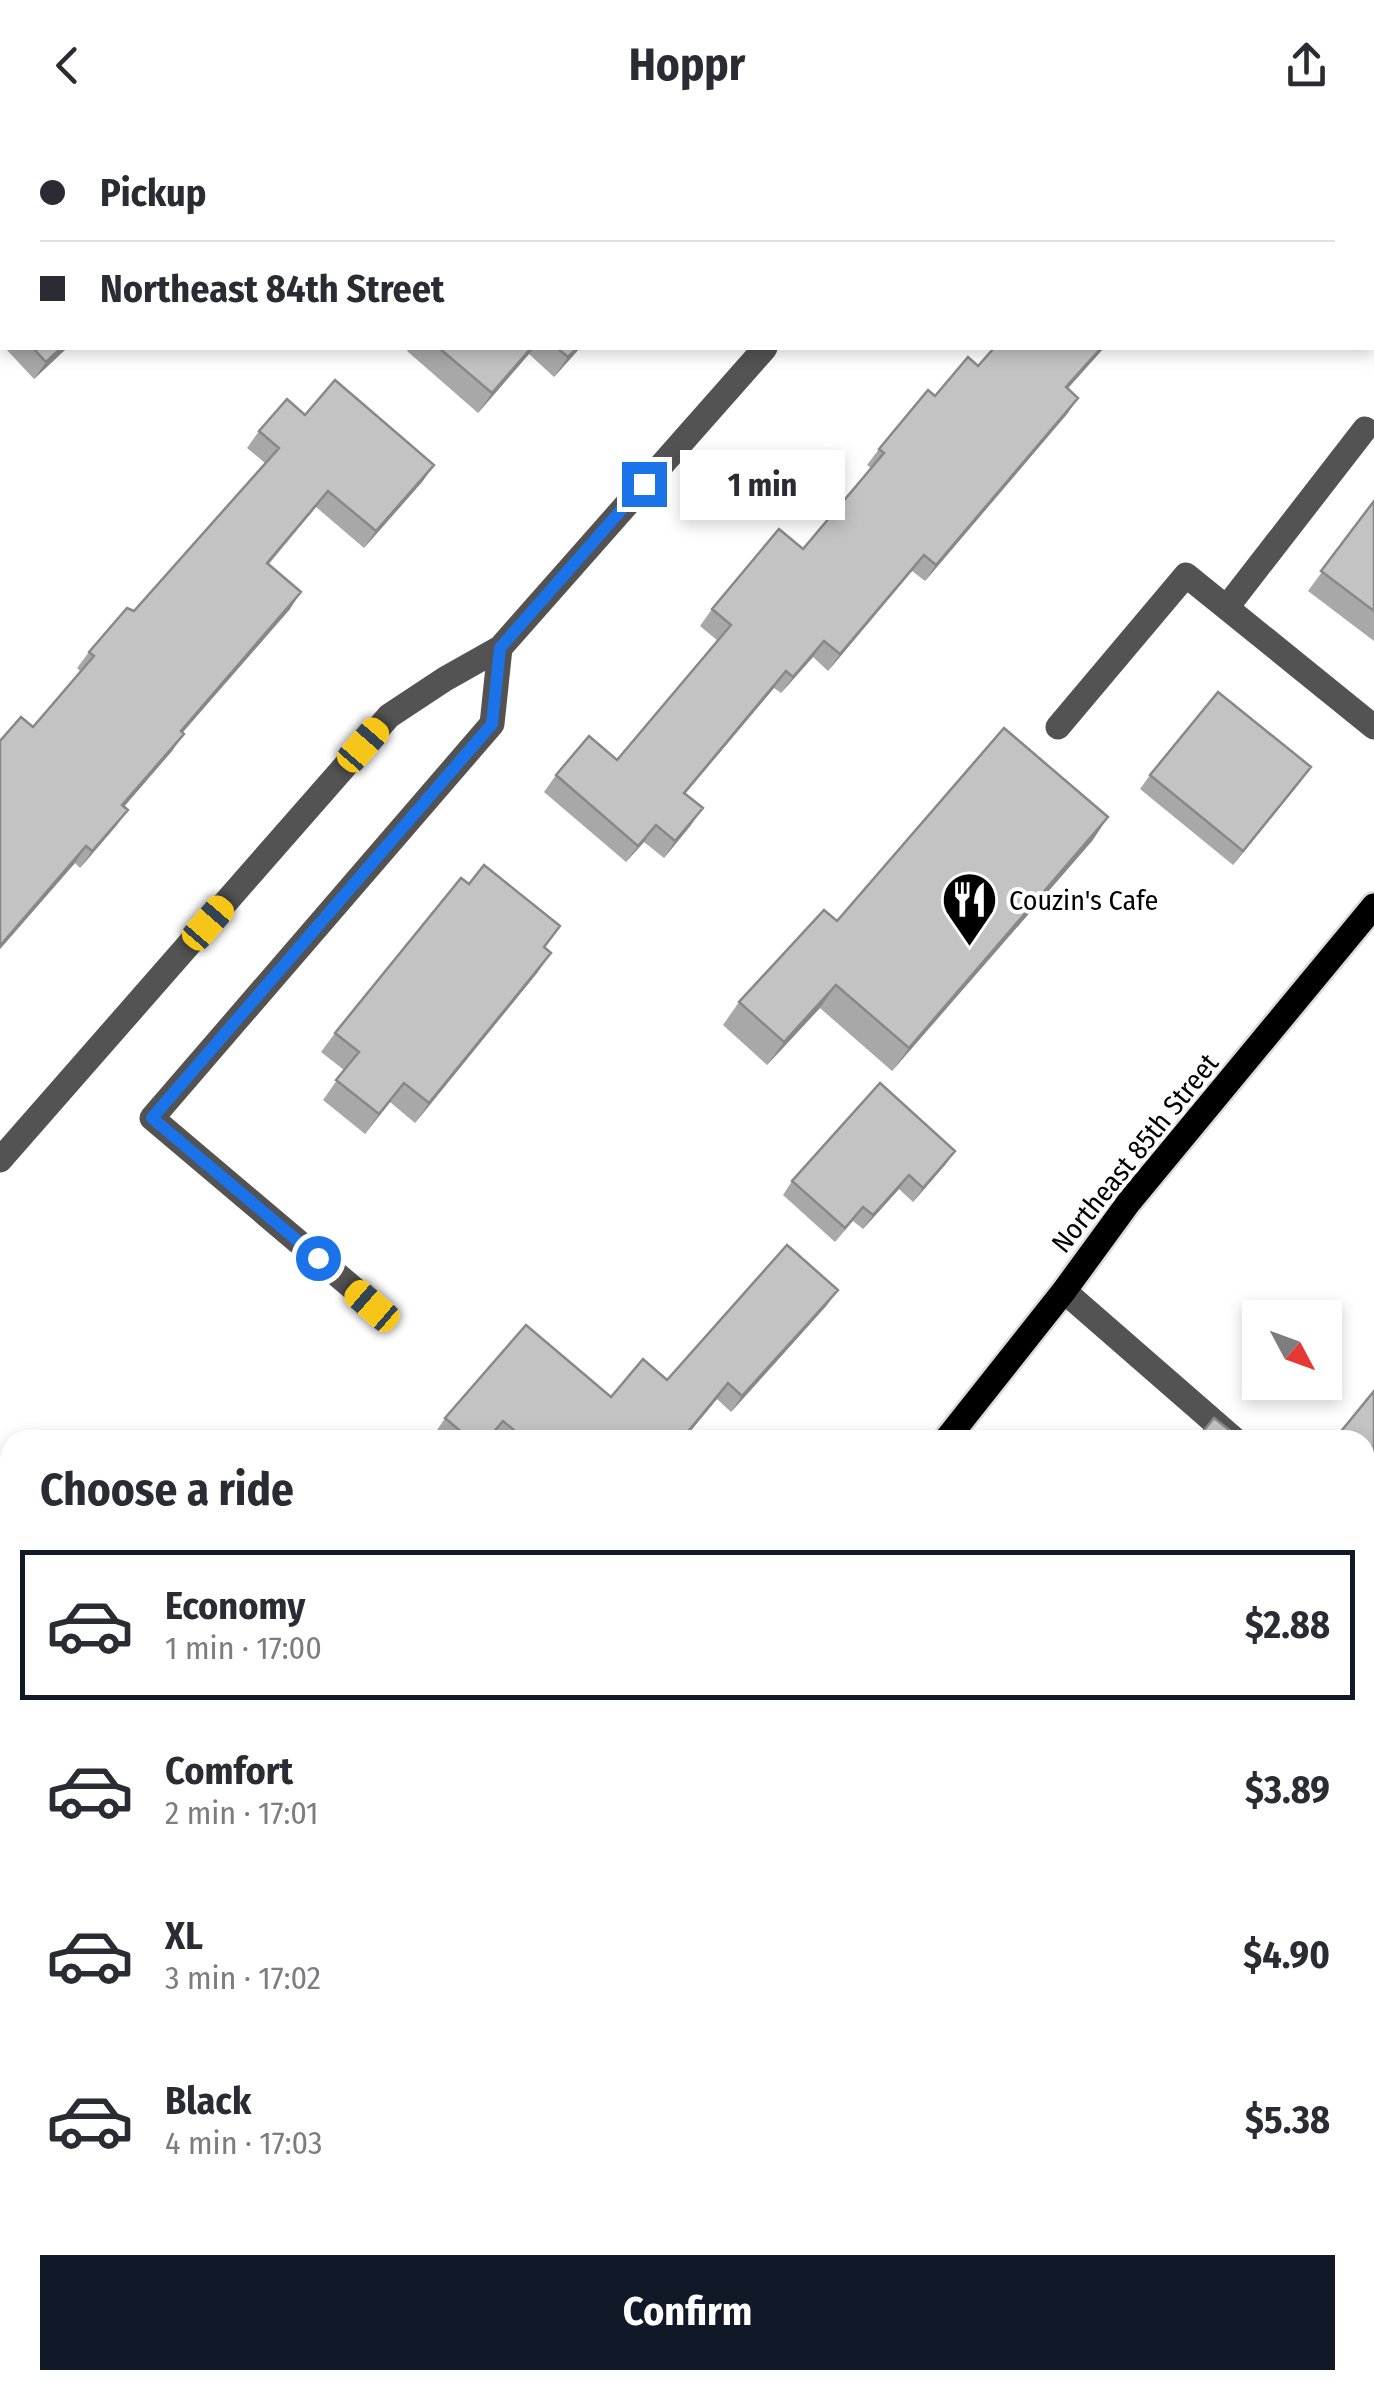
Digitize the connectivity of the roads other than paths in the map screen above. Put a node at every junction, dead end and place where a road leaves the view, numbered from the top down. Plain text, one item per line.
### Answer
1 (762, 350) edge
2 (1365, 429) dead end
3 (1227, 607) junction
4 (500, 648) junction
5 (1371, 719) edge
6 (1058, 727) dead end
7 (1372, 914) edge
8 (0, 1160) edge
9 (1064, 1291) junction
10 (372, 1306) dead end
11 (954, 1430) edge
12 (1224, 1430) edge

1 - 4 street
2 - 3 street
3 - 5 street
3 - 6 street
4 - 8 street
4 - 10 street
7 - 9 main road, Northeast 85th Street
9 - 11 main road, Northeast 85th Street
9 - 12 street

